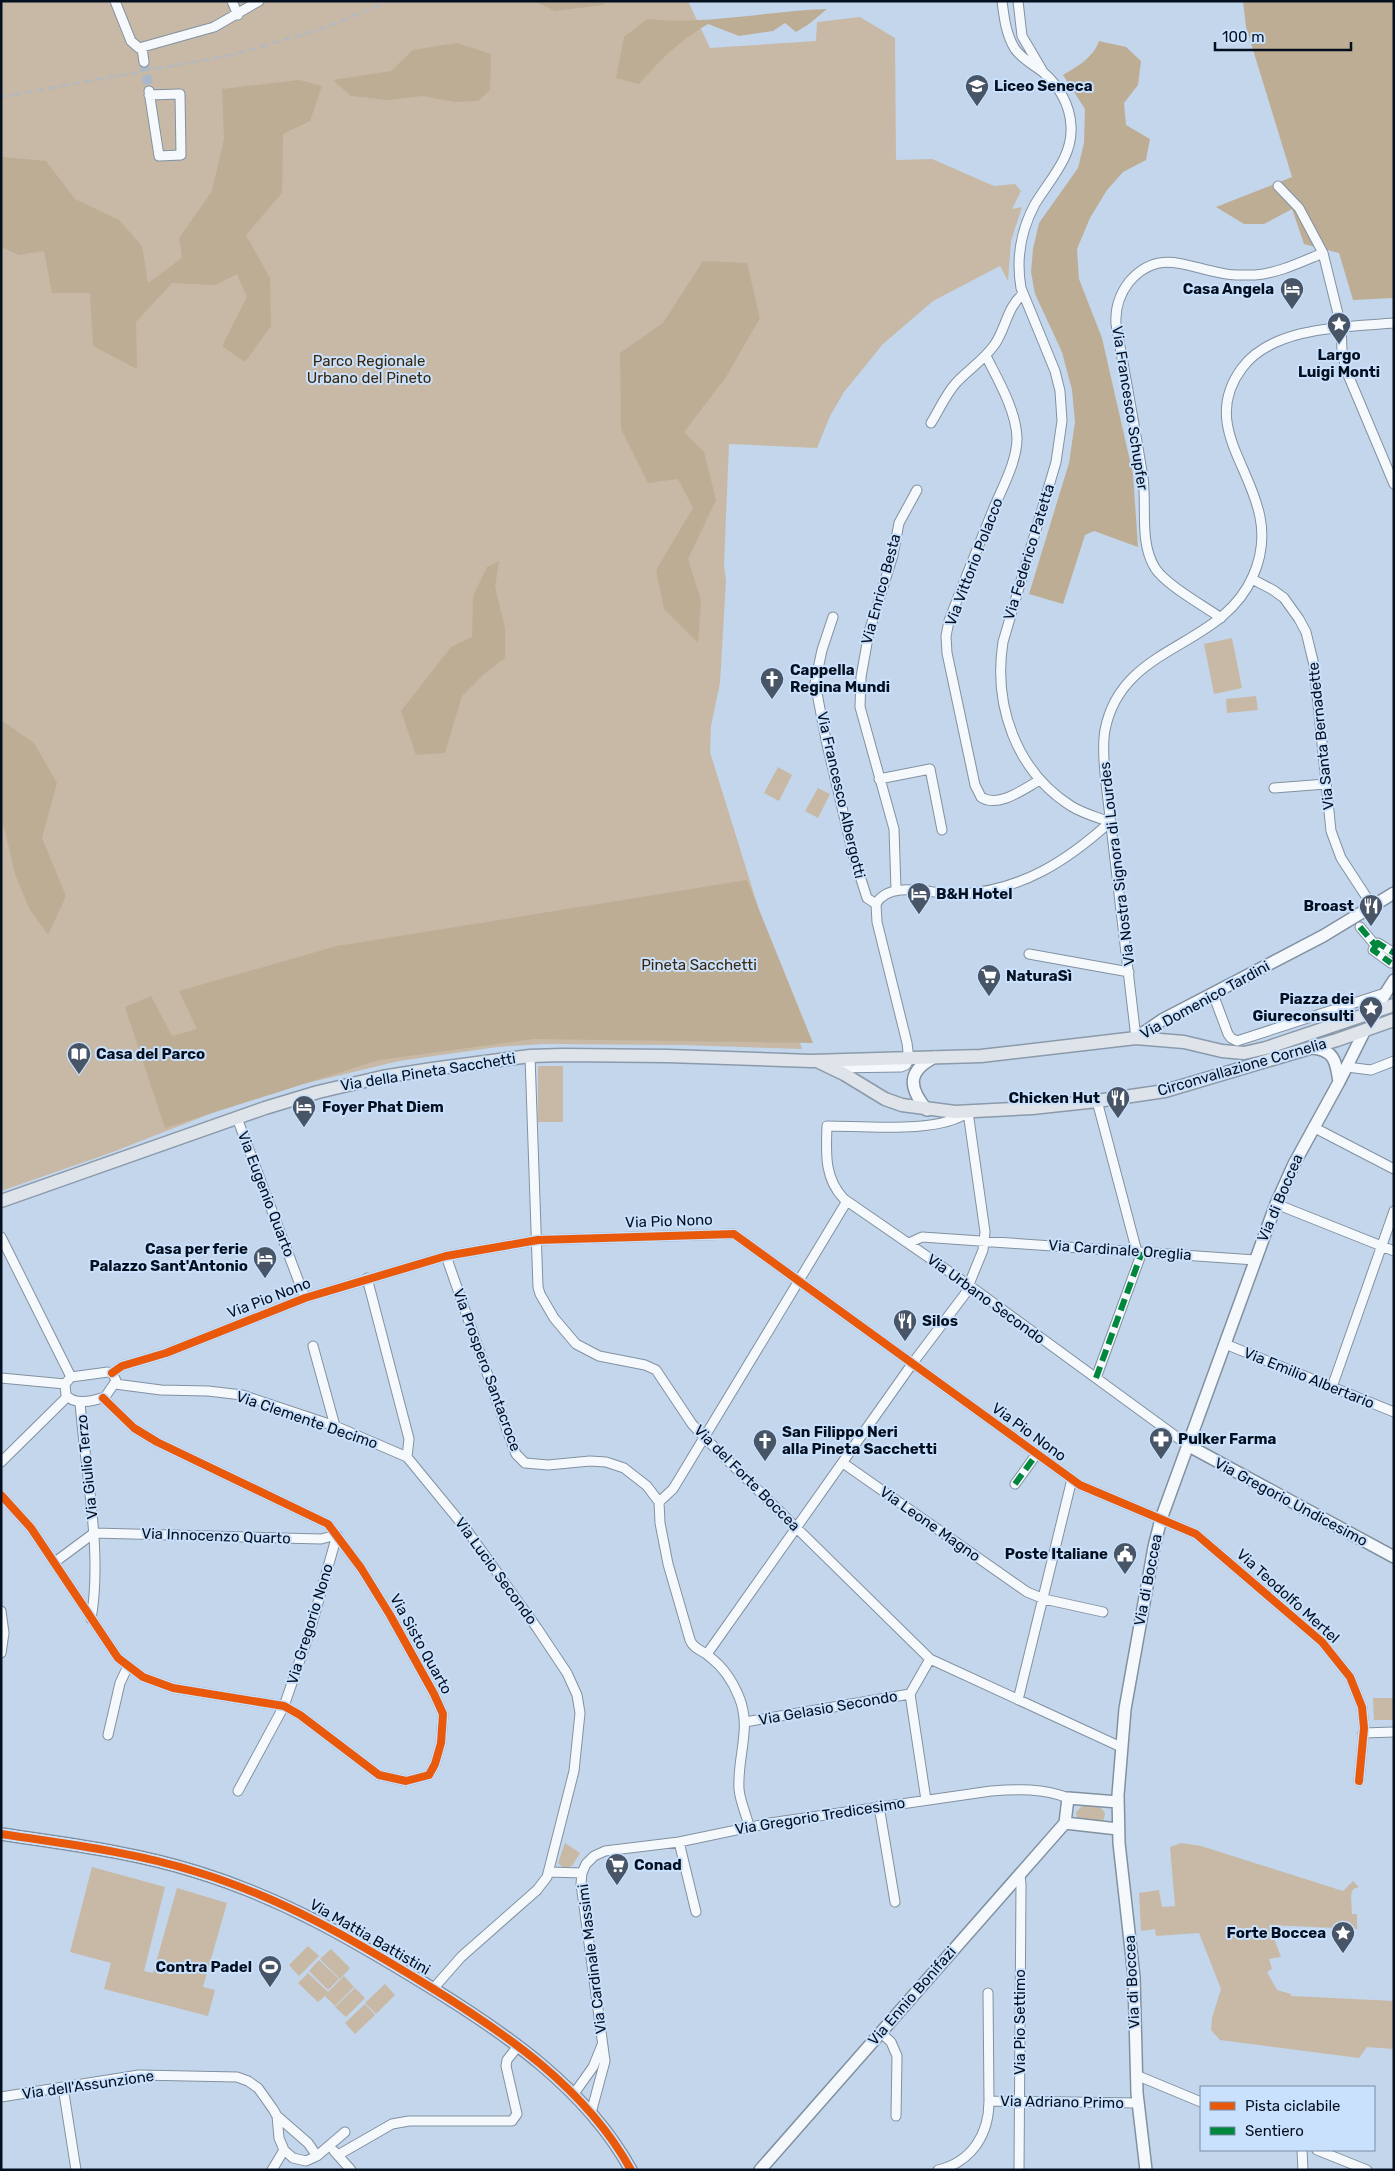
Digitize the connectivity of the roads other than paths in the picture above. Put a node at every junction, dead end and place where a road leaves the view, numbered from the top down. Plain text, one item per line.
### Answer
1 (115, 1) edge
2 (232, 1) edge
3 (259, 1) edge
4 (1002, 1) edge
5 (1018, 1) edge
6 (238, 15) junction
7 (142, 48) junction
8 (144, 62) tunnel mouth
9 (1045, 74) junction
10 (149, 93) joint
11 (1278, 186) dead end
12 (1323, 253) junction
13 (1023, 294) junction
14 (1394, 323) edge
15 (1341, 326) junction
16 (986, 356) junction
17 (931, 423) dead end
18 (1394, 484) edge
19 (916, 490) dead end
20 (1252, 579) junction
21 (833, 617) dead end
22 (1221, 618) junction
23 (879, 779) junction
24 (1040, 780) junction
25 (1326, 784) junction
26 (1274, 788) dead end
27 (1110, 822) junction
28 (942, 830) dead end
29 (896, 889) junction
30 (1394, 893) edge
31 (876, 904) junction
32 (1373, 907) junction
33 (1360, 927) dead end
34 (1376, 946) junction
35 (1394, 953) edge
36 (1029, 954) dead end
37 (1391, 963) dead end
38 (1129, 972) junction
39 (1394, 980) edge
40 (1385, 993) junction
41 (1213, 994) junction
42 (1394, 1005) edge
43 (1373, 1013) junction
44 (1394, 1020) edge
45 (1365, 1030) junction
46 (1136, 1038) junction
47 (1310, 1048) junction
48 (530, 1056) junction
49 (909, 1057) junction
50 (937, 1057) junction
51 (814, 1061) junction
52 (1394, 1061) edge
53 (1347, 1067) junction
54 (832, 1068) junction
55 (1339, 1082) junction
56 (1097, 1101) junction
57 (928, 1110) junction
58 (968, 1112) junction
59 (237, 1118) junction
60 (827, 1126) joint
61 (1313, 1127) junction
62 (1394, 1169) edge
63 (1, 1201) edge
64 (847, 1201) junction
65 (1276, 1204) junction
66 (1394, 1211) edge
67 (1, 1237) edge
68 (538, 1240) junction
69 (985, 1240) junction
70 (909, 1243) junction
71 (1380, 1246) junction
72 (1394, 1251) edge
73 (1139, 1252) junction
74 (446, 1256) junction
75 (1255, 1260) junction
76 (367, 1278) junction
77 (798, 1281) junction
78 (970, 1286) junction
79 (305, 1298) junction
80 (1225, 1344) junction
81 (314, 1346) dead end
82 (912, 1364) junction
83 (112, 1373) junction
84 (1, 1378) edge
85 (1096, 1378) junction
86 (68, 1381) junction
87 (116, 1384) junction
88 (1332, 1387) junction
89 (67, 1398) junction
90 (103, 1398) junction
91 (80, 1402) junction
92 (1394, 1412) edge
93 (335, 1426) junction
94 (703, 1436) junction
95 (1188, 1446) junction
96 (407, 1456) junction
97 (1033, 1459) dead end
98 (1, 1462) edge
99 (842, 1463) junction
100 (1072, 1479) junction
101 (1015, 1484) dead end
102 (1, 1495) edge
103 (659, 1502) junction
104 (1161, 1519) junction
105 (797, 1527) junction
106 (94, 1533) junction
107 (337, 1535) junction
108 (1394, 1557) edge
109 (55, 1562) junction
110 (1044, 1599) junction
111 (1, 1611) edge
112 (1103, 1612) dead end
113 (91, 1619) junction
114 (1, 1653) edge
115 (707, 1654) junction
116 (930, 1659) junction
117 (128, 1666) junction
118 (910, 1694) junction
119 (1018, 1700) junction
120 (284, 1706) junction
121 (745, 1722) junction
122 (1394, 1732) edge
123 (1363, 1733) junction
124 (108, 1735) dead end
125 (1121, 1747) junction
126 (1359, 1781) dead end
127 (238, 1791) dead end
128 (1068, 1798) junction
129 (926, 1800) junction
130 (1118, 1802) junction
131 (879, 1806) junction
132 (1065, 1823) junction
133 (749, 1826) junction
134 (1118, 1829) junction
135 (1, 1834) edge
136 (679, 1842) junction
137 (549, 1872) junction
138 (582, 1873) junction
139 (1020, 1874) junction
140 (895, 1902) dead end
141 (696, 1912) dead end
142 (433, 1989) junction
143 (988, 1993) dead end
144 (880, 2032) junction
145 (602, 2045) junction
146 (518, 2046) junction
147 (1136, 2075) junction
148 (63, 2088) junction
149 (573, 2095) junction
150 (1, 2097) edge
151 (990, 2101) junction
152 (1019, 2102) junction
153 (1200, 2102) edge
154 (1138, 2104) junction
155 (591, 2113) junction
156 (277, 2116) junction
157 (896, 2116) dead end
158 (345, 2132) dead end
159 (329, 2145) junction
160 (284, 2150) junction
161 (1302, 2151) edge
162 (1319, 2151) edge
163 (338, 2155) junction
164 (317, 2156) junction
165 (76, 2170) edge
166 (272, 2170) edge
167 (351, 2170) edge
168 (632, 2170) edge
169 (760, 2170) edge
170 (938, 2170) edge
171 (1019, 2170) edge
172 (1146, 2170) edge
173 (1303, 2170) edge
174 (1366, 2170) edge

1 - 7 street
2 - 6 street
3 - 6 street
4 - 9 street
5 - 9 street
6 - 7 street
7 - 8 street
9 - 13 street, Via Federico Patetta
10 - 10 street
11 - 12 street
12 - 15 street
12 - 22 street, Via Francesco Schupfer
13 - 16 street
13 - 24 street, Via Federico Patetta
14 - 15 street, Via Nostra Signora di Lourdes
15 - 18 street
15 - 20 street, Via Nostra Signora di Lourdes
16 - 17 street
16 - 24 street, Via Vittorio Polacco
19 - 23 street, Via Enrico Besta
20 - 22 street, Via Nostra Signora di Lourdes
20 - 25 street, Via Santa Bernadette
21 - 31 street, Via Francesco Albergotti
22 - 27 street, Via Nostra Signora di Lourdes
23 - 28 street
23 - 29 street, Via Enrico Besta
24 - 27 street, Via Federico Patetta
25 - 26 street
25 - 32 street, Via Santa Bernadette
27 - 29 street
27 - 38 street, Via Nostra Signora di Lourdes
29 - 31 street
30 - 32 main road, Via Domenico Tardini
31 - 49 street, Via Francesco Albergotti
32 - 41 main road, Via Domenico Tardini
33 - 34 street
34 - 35 street
34 - 37 street
36 - 38 street
38 - 46 street, Via Nostra Signora di Lourdes
39 - 40 main road
40 - 41 street, Circonvallazione Cornelia
40 - 43 main road
41 - 46 main road, Via Domenico Tardini
42 - 43 main road, Circonvallazione Cornelia
43 - 45 main road
43 - 46 main road, Circonvallazione Cornelia
44 - 45 main road, Circonvallazione Cornelia
45 - 47 main road, Circonvallazione Cornelia
45 - 53 main road, Via di Boccea
46 - 50 main road, Via Domenico Tardini
47 - 55 main road
47 - 56 main road, Circonvallazione Cornelia
48 - 51 main road, Via della Pineta Sacchetti
48 - 59 main road, Via della Pineta Sacchetti
48 - 68 street, Via del Forte Boccea
49 - 50 main road, Via Domenico Tardini
49 - 51 main road, Via Domenico Tardini
49 - 54 street, Via Domenico Tardini
50 - 57 main road
51 - 54 main road, Circonvallazione Cornelia
52 - 53 street
53 - 55 main road, Via di Boccea
54 - 57 main road, Circonvallazione Cornelia
55 - 61 main road, Via di Boccea
56 - 58 main road, Circonvallazione Cornelia
56 - 73 street
57 - 58 main road, Circonvallazione Cornelia
58 - 60 street, Circonvallazione Cornelia
58 - 69 street
59 - 63 main road, Via della Pineta Sacchetti
59 - 79 street, Via Eugenio Quarto
60 - 64 street, Via Urbano Secondo
61 - 62 street
61 - 65 main road, Via di Boccea
64 - 70 street, Via Urbano Secondo
64 - 77 street
65 - 71 street
65 - 75 main road, Via di Boccea
66 - 71 street
67 - 86 street
68 - 74 street, Via Pio Nono
68 - 77 street, Via Pio Nono
68 - 94 street, Via del Forte Boccea
69 - 70 street, Via Cardinale Oreglia
69 - 73 street, Via Cardinale Oreglia
69 - 78 street
70 - 78 street, Via Urbano Secondo
71 - 72 street
71 - 88 street
73 - 75 street, Via Cardinale Oreglia
73 - 85 street
74 - 76 street, Via Pio Nono
74 - 103 street, Via Prospero Santacroce
75 - 80 main road, Via di Boccea
76 - 79 street, Via Pio Nono
76 - 96 street
77 - 82 street, Via Pio Nono
77 - 94 street
78 - 82 street
78 - 85 street, Via Urbano Secondo
79 - 83 street, Via Pio Nono
80 - 88 street, Via Emilio Albertario
80 - 95 main road, Via di Boccea
81 - 93 street
82 - 99 street
82 - 100 street, Via Pio Nono
83 - 86 street
83 - 87 street
84 - 86 street
85 - 95 street, Via Urbano Secondo
86 - 89 street
87 - 90 street
87 - 93 street, Via Clemente Decimo
88 - 92 street, Via Emilio Albertario
89 - 91 street
89 - 98 street
90 - 91 street
90 - 107 street, Via Sisto Quarto
91 - 106 street, Via Giulio Terzo
93 - 96 street, Via Clemente Decimo
94 - 103 street
94 - 105 street, Via del Forte Boccea
95 - 104 main road, Via di Boccea
95 - 108 main road, Via Gregorio Undicesimo
96 - 137 street, Via Lucio Secondo
97 - 101 street
99 - 105 street
99 - 110 street, Via Leone Magno
100 - 104 street, Via Pio Nono
100 - 110 street
102 - 109 street, Via Sisto Quarto
103 - 115 street
104 - 123 street, Via Teodolfo Mertel
104 - 125 main road, Via di Boccea
105 - 115 street
105 - 116 street, Via del Forte Boccea
106 - 107 street, Via Innocenzo Quarto
106 - 109 street
106 - 113 street, Via Giulio Terzo
107 - 120 street, Via Gregorio Nono
107 - 120 street, Via Sisto Quarto
109 - 113 street, Via Sisto Quarto
110 - 112 street, Via Leone Magno
110 - 119 street
111 - 114 street
113 - 117 street, Via Sisto Quarto
115 - 121 street
116 - 118 street
116 - 119 street, Via del Forte Boccea
117 - 120 street, Via Sisto Quarto
117 - 124 street
118 - 121 street, Via Gelasio Secondo
118 - 129 street
119 - 125 street, Via del Forte Boccea
120 - 127 street, Via Gregorio Nono
121 - 133 street
122 - 123 street
123 - 126 street, Via Teodolfo Mertel
125 - 130 main road, Via di Boccea
128 - 129 street, Via Gregorio Tredicesimo
128 - 130 main road
128 - 132 main road
129 - 131 street, Via Gregorio Tredicesimo
130 - 134 main road, Via di Boccea
131 - 133 street, Via Gregorio Tredicesimo
131 - 140 street
132 - 134 main road
132 - 139 main road, Via Ennio Bonifazi
133 - 136 street, Via Gregorio Tredicesimo
134 - 147 main road, Via di Boccea
135 - 142 main road, Via Mattia Battistini
136 - 138 street, Via Gregorio Tredicesimo
136 - 141 street
137 - 138 street
137 - 142 street, Via Lucio Secondo
138 - 145 street, Via Cardinale Massimi
139 - 144 main road, Via Ennio Bonifazi
139 - 152 street, Via Pio Settimo
142 - 146 main road, Via Mattia Battistini
143 - 151 street
144 - 157 street
144 - 169 main road, Via Ennio Bonifazi
145 - 149 street, Via Cardinale Massimi
145 - 155 street, Via Cardinale Massimi
146 - 149 main road, Via Mattia Battistini
146 - 163 street
147 - 153 street
147 - 154 main road, Via di Boccea
148 - 150 street, Via dell'Assunzione
148 - 156 street, Via dell'Assunzione
148 - 165 street
149 - 155 main road, Via Mattia Battistini
151 - 152 street, Via Adriano Primo
151 - 170 street, Via Adriano Primo
152 - 154 street, Via Adriano Primo
152 - 171 street, Via Pio Settimo
154 - 172 main road, Via di Boccea
155 - 168 main road, Via Mattia Battistini
156 - 160 street, Via dell'Assunzione
156 - 164 street, Via dell'Assunzione
158 - 159 street
159 - 163 street
159 - 164 street
160 - 164 street
160 - 166 street
161 - 173 street
162 - 174 street
163 - 167 street

